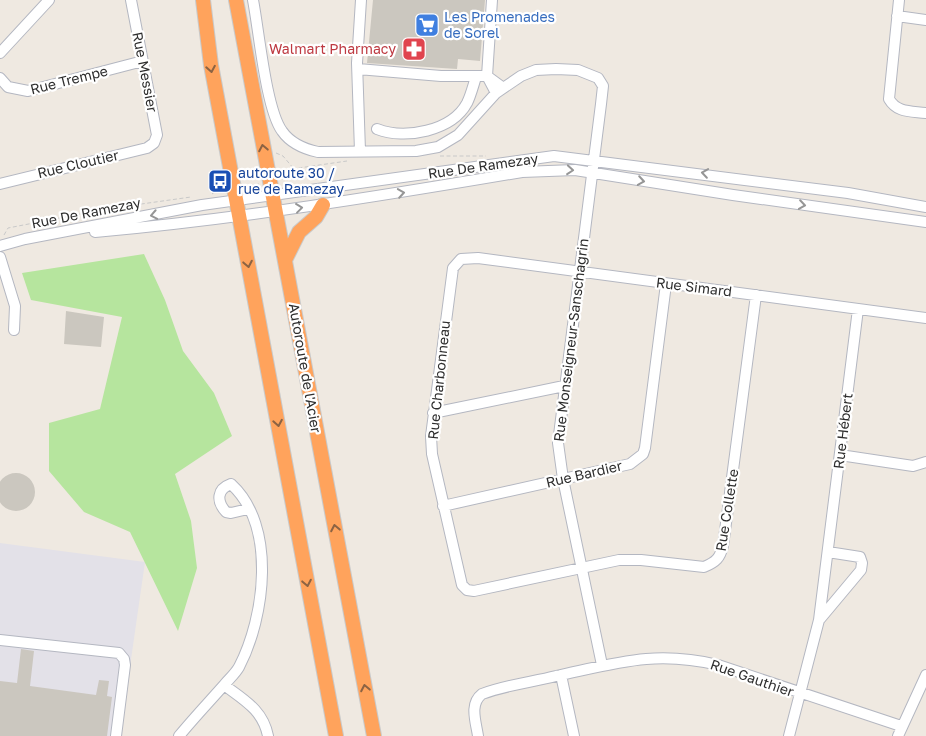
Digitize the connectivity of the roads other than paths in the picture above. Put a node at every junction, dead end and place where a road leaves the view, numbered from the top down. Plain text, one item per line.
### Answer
1 (49, 0) edge
2 (131, 0) edge
3 (203, 0) edge
4 (236, 0) edge
5 (253, 0) edge
6 (361, 0) edge
7 (492, 0) edge
8 (899, 0) edge
9 (897, 16) junction
10 (926, 20) edge
11 (0, 53) edge
12 (143, 61) junction
13 (358, 69) junction
14 (482, 77) junction
15 (0, 78) edge
16 (499, 90) junction
17 (926, 113) edge
18 (377, 129) dead end
19 (154, 143) joint
20 (360, 150) junction
21 (594, 161) junction
22 (593, 173) junction
23 (734, 177) junction
24 (0, 184) edge
25 (733, 195) junction
26 (272, 196) junction
27 (863, 196) junction
28 (236, 200) junction
29 (323, 205) junction
30 (926, 206) edge
31 (275, 211) junction
32 (862, 213) junction
33 (239, 216) junction
34 (926, 222) edge
35 (42, 237) junction
36 (0, 246) edge
37 (0, 257) edge
38 (461, 259) joint
39 (285, 260) junction
40 (578, 272) junction
41 (666, 284) junction
42 (756, 294) junction
43 (858, 309) junction
44 (926, 318) edge
45 (14, 330) dead end
46 (564, 386) junction
47 (433, 413) junction
48 (840, 454) junction
49 (926, 462) edge
50 (563, 479) junction
51 (443, 506) junction
52 (248, 509) dead end
53 (828, 552) junction
54 (582, 568) junction
55 (467, 590) joint
56 (819, 620) junction
57 (0, 640) edge
58 (602, 665) junction
59 (561, 675) junction
60 (926, 675) edge
61 (224, 685) junction
62 (800, 694) junction
63 (900, 731) edge
64 (116, 736) edge
65 (179, 736) edge
66 (268, 736) edge
67 (336, 736) edge
68 (374, 736) edge
69 (478, 736) edge
70 (574, 736) edge
71 (789, 736) edge

1 - 11 street
2 - 12 street, Rue Messier
3 -> 28 highway
26 -> 4 highway, Autoroute de l'Acier
5 - 20 street
6 - 13 street
7 - 14 street
8 - 9 street
9 - 10 street
9 - 17 street
12 - 15 street, Rue Trempe
12 - 19 street, Rue Messier
13 - 14 street
13 - 20 street
14 - 16 street
14 - 18 street
16 - 20 street
16 - 21 street, Rue Monseigneur-Sanschagrin
19 - 24 street, Rue Cloutier
21 - 22 street, Rue Monseigneur-Sanschagrin
23 -> 21 street, Rue De Ramezay
21 - 26 street, Rue De Ramezay
22 -> 25 street, Rue De Ramezay
29 -> 22 street, Rue De Ramezay
22 - 40 street, Rue Monseigneur-Sanschagrin
23 - 25 street
23 - 27 street, Rue De Ramezay
25 -> 32 street, Rue De Ramezay
26 - 28 street, Rue De Ramezay
26 - 31 highway, Autoroute de l'Acier
27 - 30 street, Rue De Ramezay
27 - 32 street
28 - 33 highway
28 -> 35 street, Rue De Ramezay
31 -> 29 street, Rue De Ramezay
29 - 39 highway
31 - 33 street, Rue De Ramezay
31 - 39 highway, Autoroute de l'Acier
32 - 34 street, Rue De Ramezay
33 - 35 street, Rue De Ramezay
33 -> 67 highway
35 - 36 street, Rue De Ramezay
37 - 45 street
38 - 40 street, Rue Simard
38 - 47 street, Rue Charbonneau
68 -> 39 highway, Autoroute de l'Acier
40 - 41 street, Rue Simard
40 - 46 street, Rue Monseigneur-Sanschagrin
41 - 42 street, Rue Simard
41 - 50 street, Rue Bardier
42 - 43 street, Rue Simard
42 - 54 street, Rue Collette
43 - 44 street, Rue Simard
43 - 48 street, Rue Hébert
46 - 47 street
46 - 50 street, Rue Monseigneur-Sanschagrin
47 - 51 street, Rue Charbonneau
48 - 49 street
48 - 53 street, Rue Hébert
50 - 51 street, Rue Bardier
50 - 54 street, Rue Monseigneur-Sanschagrin
51 - 55 street, Rue Charbonneau
52 - 61 street
53 - 56 street, Rue Hébert
53 - 56 street, Rue Hébert
54 - 55 street, Rue Collette
54 - 58 street, Rue Monseigneur-Sanschagrin
56 - 62 street, Rue Hébert
57 - 64 street
58 - 59 street, Rue Gauthier
58 - 62 street, Rue Gauthier
59 - 69 street, Rue Gauthier
59 - 70 street
60 - 63 street
61 - 65 street
61 - 66 street
62 - 63 street, Rue Gauthier
62 - 71 street, Rue Hébert

